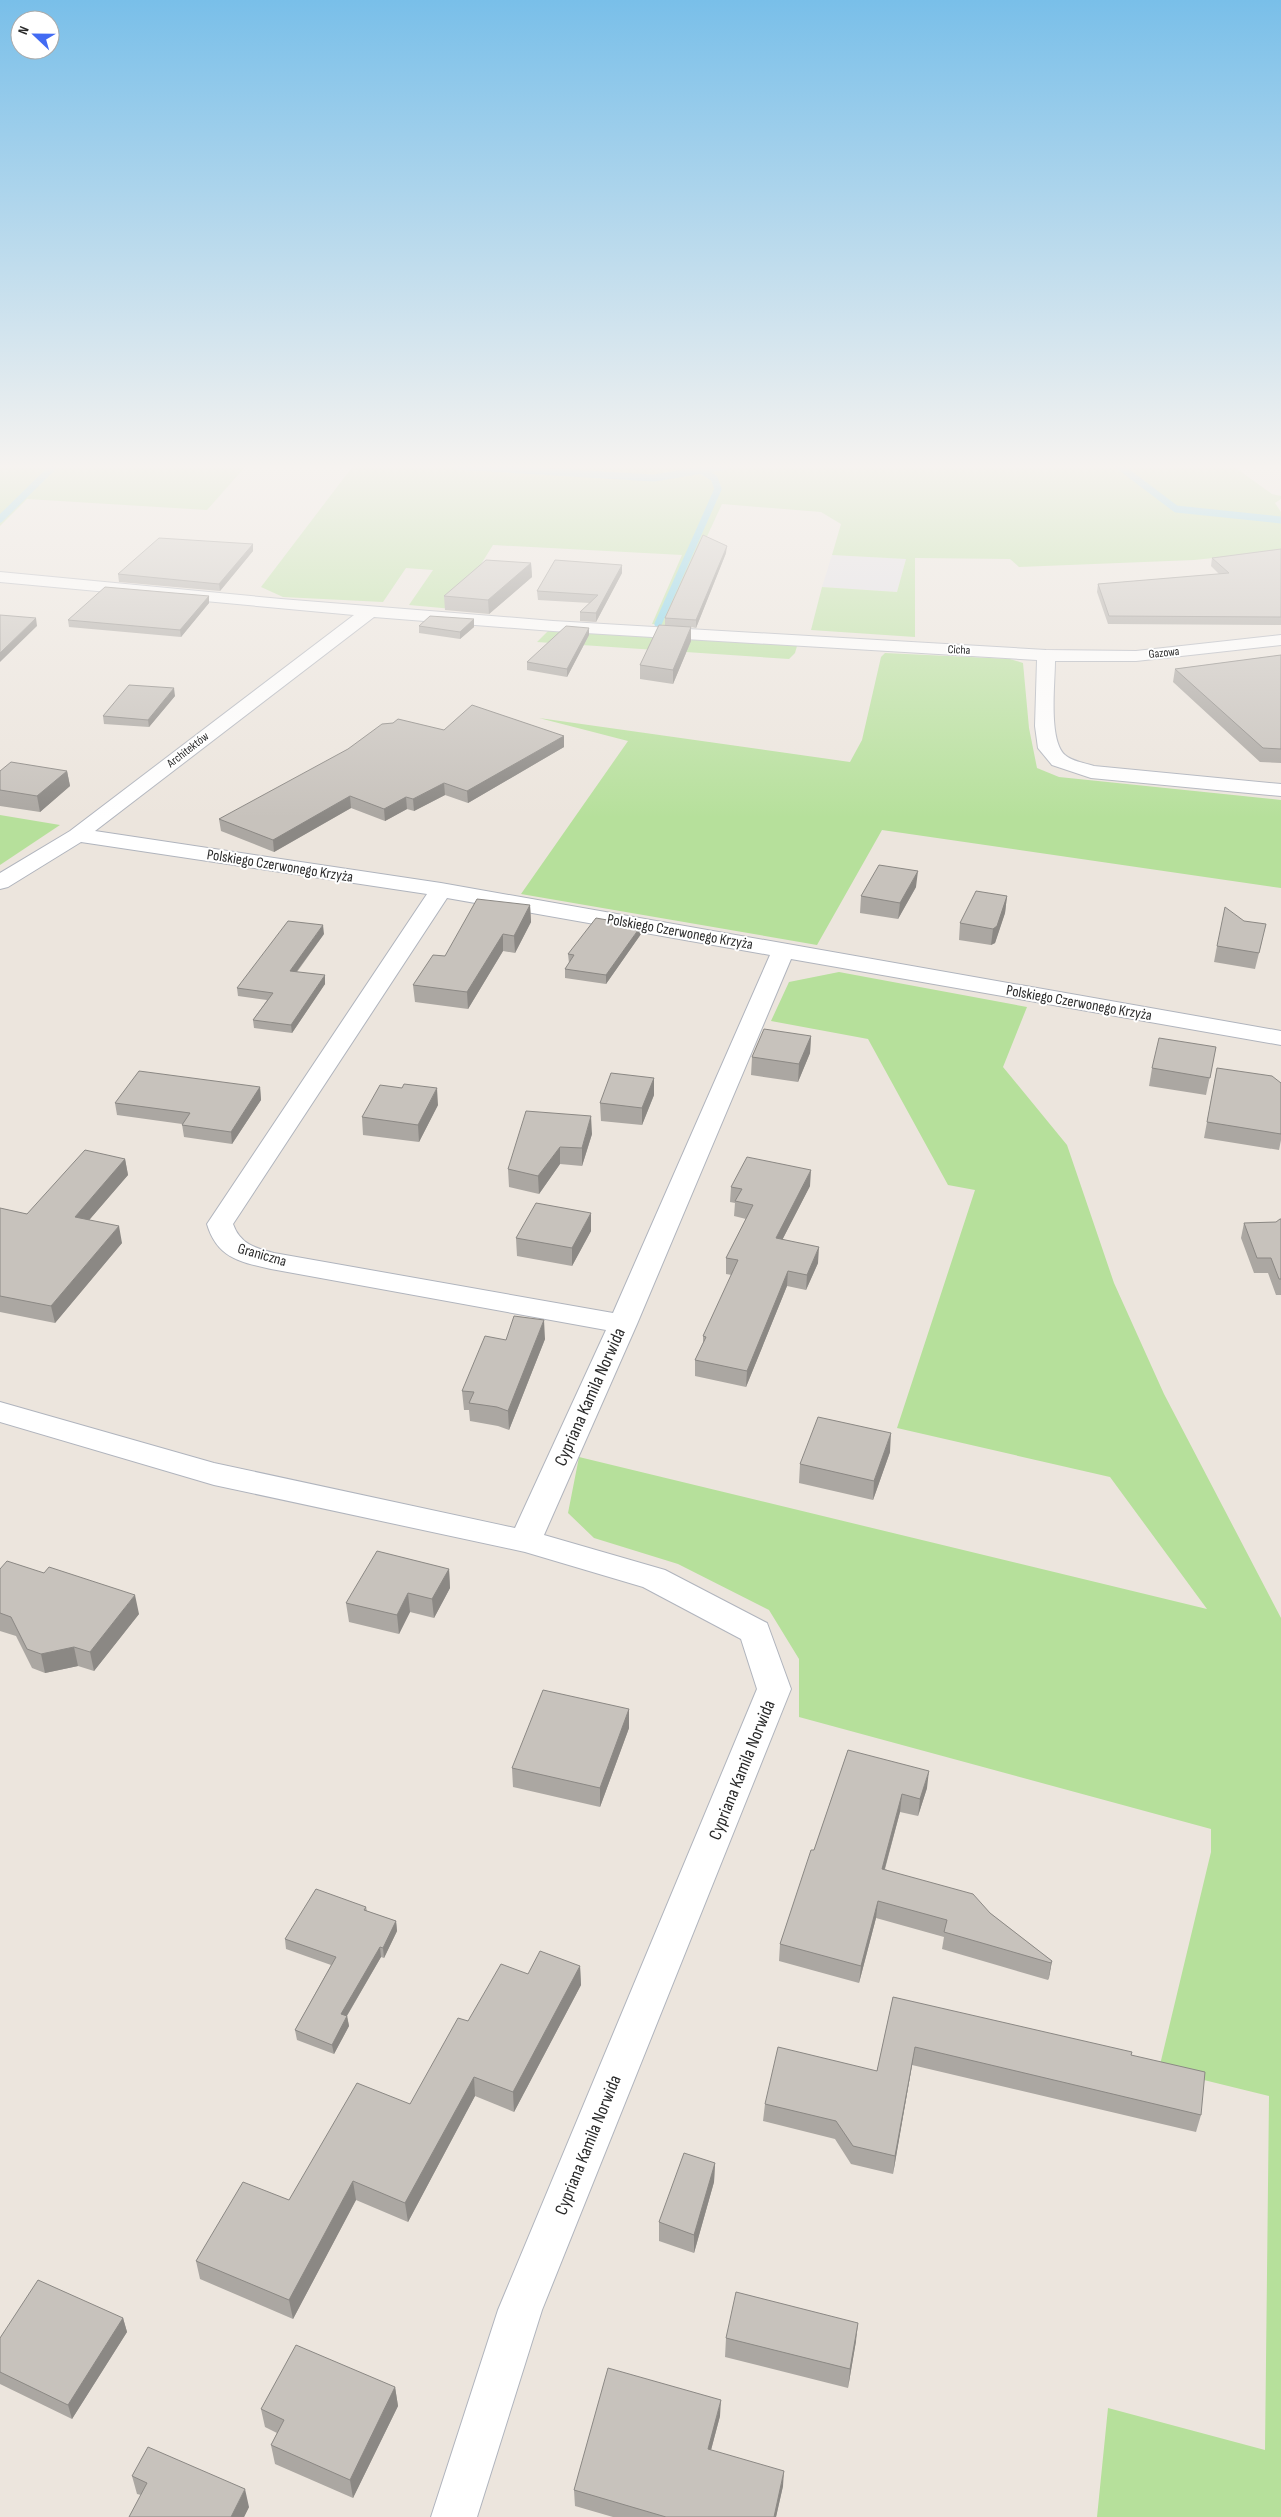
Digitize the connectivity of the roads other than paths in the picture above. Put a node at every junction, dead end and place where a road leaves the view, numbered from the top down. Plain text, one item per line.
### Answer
1 (78, 583) edge
2 (372, 610) junction
3 (1281, 640) edge
4 (1046, 655) junction
5 (1281, 790) edge
6 (77, 835) junction
7 (0, 882) edge
8 (441, 890) junction
9 (783, 951) junction
10 (1281, 1038) edge
11 (623, 1324) junction
12 (0, 1412) edge
13 (524, 1542) junction
14 (454, 2517) edge

1 - 2 street, Cicha
2 - 4 street, Cicha
2 - 6 street, Architektów
3 - 4 street, Gazowa
4 - 5 street
6 - 7 street, Architektów
6 - 8 street, Polskiego Czerwonego Krzyża
8 - 9 street, Polskiego Czerwonego Krzyża
8 - 11 street, Graniczna
9 - 10 street, Polskiego Czerwonego Krzyża
9 - 11 street, Cypriana Kamila Norwida
11 - 13 street, Cypriana Kamila Norwida
12 - 13 street
13 - 14 street, Cypriana Kamila Norwida

